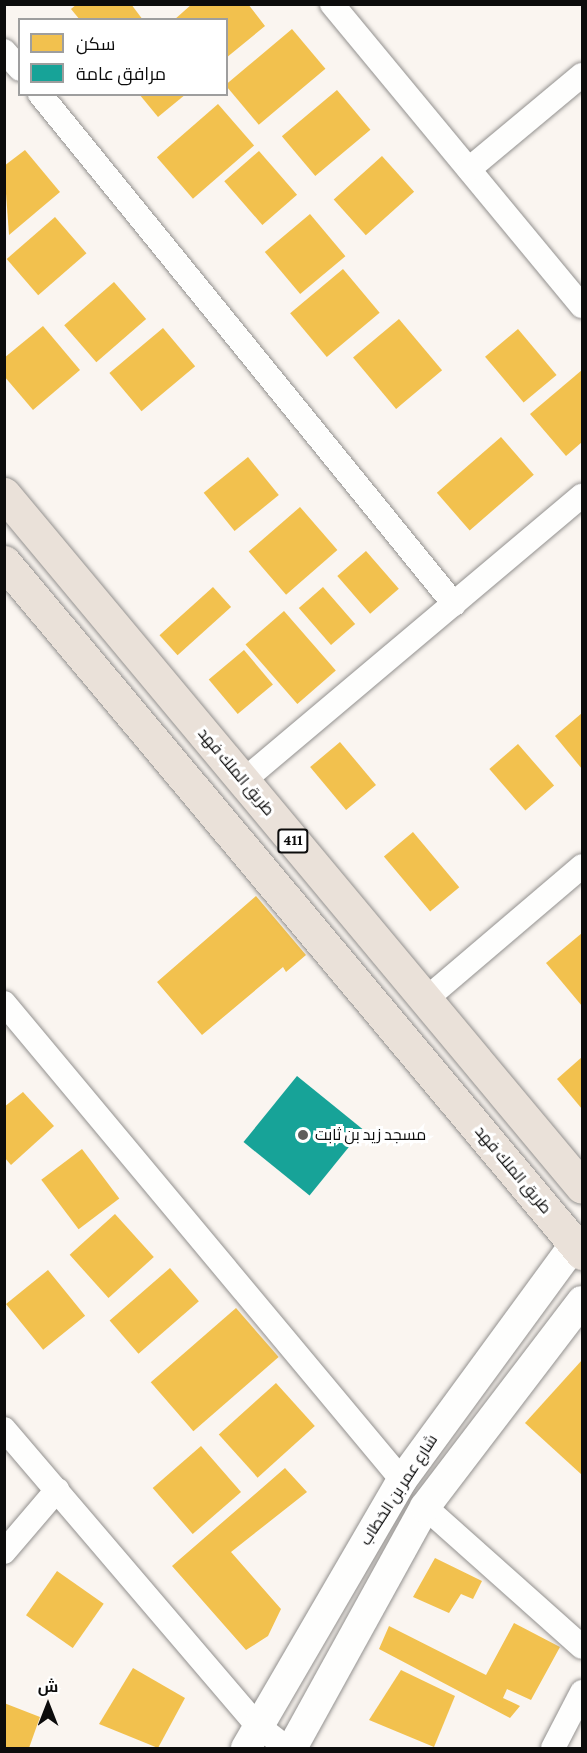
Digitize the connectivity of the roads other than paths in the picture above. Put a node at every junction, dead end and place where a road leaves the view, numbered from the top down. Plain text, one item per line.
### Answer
1 (332, 4) edge
2 (4, 51) edge
3 (18, 67) edge
4 (582, 75) edge
5 (42, 96) edge
6 (469, 169) junction
7 (582, 306) edge
8 (4, 495) edge
9 (582, 496) edge
10 (4, 562) edge
11 (454, 604) junction
12 (243, 781) junction
13 (582, 866) edge
14 (426, 999) junction
15 (4, 1003) edge
16 (582, 1187) edge
17 (579, 1249) edge
18 (582, 1300) edge
19 (4, 1429) edge
20 (402, 1480) junction
21 (57, 1490) junction
22 (425, 1508) junction
23 (4, 1552) edge
24 (582, 1647) edge
25 (582, 1692) edge
26 (251, 1736) edge
27 (290, 1749) edge
28 (553, 1749) edge

1 - 6 street
2 - 3 street
4 - 6 street
5 - 11 street
6 - 7 street
8 - 12 main road, طريق الملك فهد / 411
9 - 11 street
10 - 17 main road, طريق الملك فهد / 411
11 - 12 street
12 - 14 main road, طريق الملك فهد / 411
13 - 14 street
14 - 16 main road, طريق الملك فهد / 411
15 - 20 street
17 - 20 street, شارع عمر بن الخطاب
18 - 22 street, شارع عمر بن الخطاب
19 - 21 street
20 - 26 street, شارع عمر بن الخطاب
21 - 23 street
21 - 26 street
22 - 24 street
22 - 27 street, شارع عمر بن الخطاب
25 - 28 street
26 - 27 street

